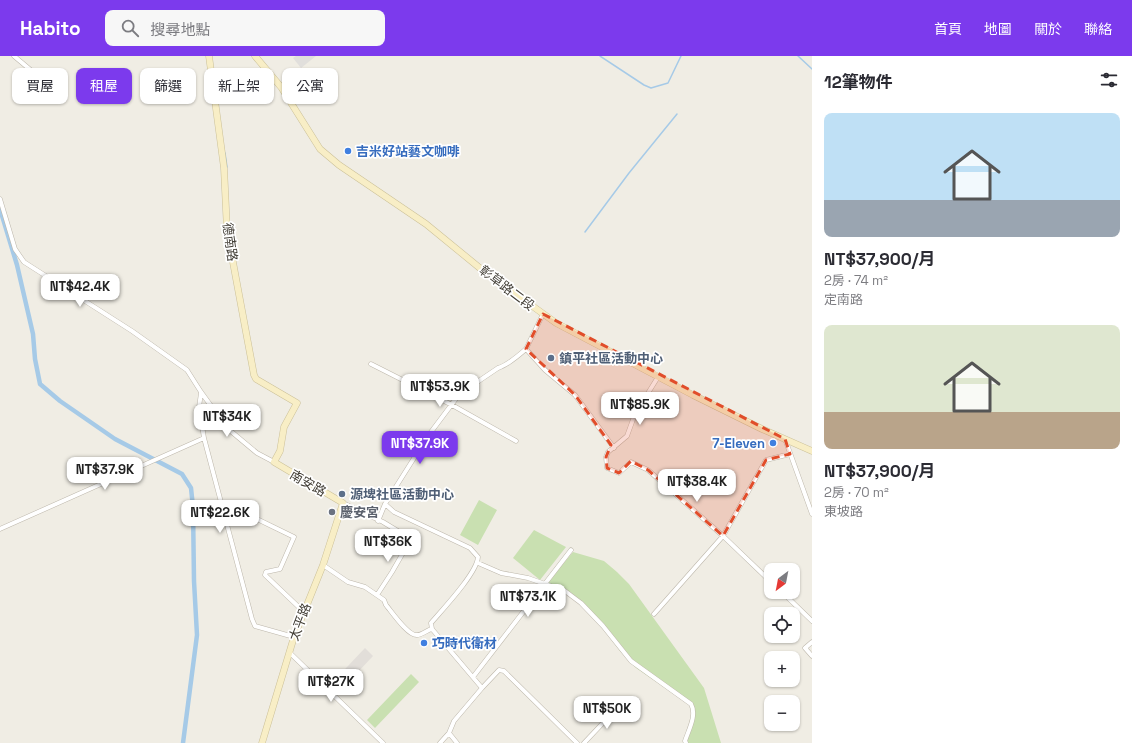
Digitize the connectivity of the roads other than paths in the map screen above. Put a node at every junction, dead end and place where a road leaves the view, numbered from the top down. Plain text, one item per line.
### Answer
1 (14, 56) edge
2 (209, 56) edge
3 (255, 56) edge
4 (28, 68) edge
5 (0, 199) edge
6 (543, 314) junction
7 (526, 349) junction
8 (371, 364) dead end
9 (658, 377) junction
10 (201, 392) junction
11 (452, 405) junction
12 (204, 438) junction
13 (785, 439) junction
14 (516, 441) dead end
15 (614, 448) junction
16 (812, 451) edge
17 (790, 454) junction
18 (274, 462) junction
19 (343, 503) junction
20 (385, 504) junction
21 (221, 506) junction
22 (812, 514) edge
23 (378, 521) junction
24 (0, 529) edge
25 (723, 536) junction
26 (571, 550) dead end
27 (478, 563) junction
28 (323, 565) junction
29 (764, 575) edge
30 (545, 584) junction
31 (377, 595) junction
32 (789, 599) edge
33 (304, 612) junction
34 (654, 614) dead end
35 (812, 621) edge
36 (432, 629) junction
37 (294, 637) junction
38 (812, 642) edge
39 (290, 652) junction
40 (812, 656) edge
41 (473, 676) junction
42 (482, 688) junction
43 (619, 706) dead end
44 (449, 733) junction
45 (262, 743) edge
46 (383, 743) edge
47 (440, 743) edge
48 (457, 743) edge
49 (577, 743) edge
50 (584, 743) edge
51 (686, 743) edge

1 - 4 street
2 - 18 street, 德南路
3 - 6 street, 彰草路二段
5 - 10 street
6 - 7 street
6 - 9 street, 彰草路二段
7 - 11 street
7 - 15 street
8 - 11 street
9 - 13 street, 彰草路二段
9 - 15 street
10 - 12 street
10 - 18 street
11 - 14 street
11 - 20 street
12 - 21 street
12 - 24 street
13 - 16 street, 彰草路二段
13 - 17 street
15 - 25 street
17 - 22 street
17 - 25 street
18 - 19 street, 南安路
19 - 23 street
19 - 28 street, 太平路
20 - 23 street
20 - 27 street
21 - 33 street
21 - 37 street
23 - 31 street
25 - 29 street
25 - 34 street
26 - 30 street
27 - 30 street
27 - 36 street
28 - 31 street
28 - 33 street, 太平路
30 - 41 street
30 - 51 street
31 - 36 street
32 - 35 street
33 - 37 street, 太平路
36 - 41 street
37 - 39 street, 太平路
38 - 40 street
39 - 45 street, 太平路
39 - 46 street
41 - 42 street
42 - 44 street
42 - 49 street
43 - 50 street
44 - 47 street
44 - 48 street

